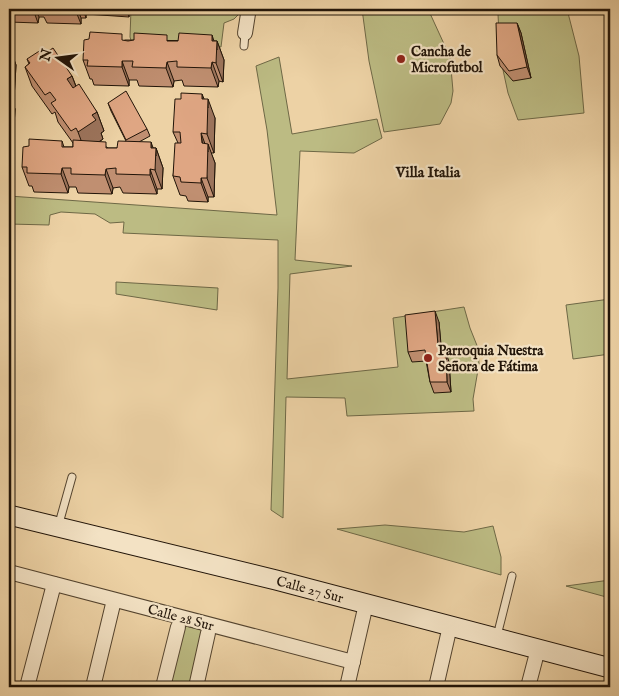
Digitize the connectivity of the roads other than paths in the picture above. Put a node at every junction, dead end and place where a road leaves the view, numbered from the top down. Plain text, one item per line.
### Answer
1 (248, 9) edge
2 (245, 40) dead end
3 (72, 477) dead end
4 (9, 514) edge
5 (58, 527) junction
6 (9, 572) edge
7 (512, 576) dead end
8 (54, 584) junction
9 (114, 600) junction
10 (366, 604) junction
11 (450, 626) junction
12 (178, 627) dead end
13 (208, 633) dead end
14 (496, 638) junction
15 (538, 649) junction
16 (353, 662) junction
17 (610, 668) edge
18 (27, 687) edge
19 (92, 687) edge
20 (163, 687) edge
21 (196, 687) edge
22 (347, 687) edge
23 (436, 687) edge
24 (528, 687) edge

1 - 2 street
3 - 5 lane
4 - 5 street, Calle 27 Sur
5 - 10 street, Calle 27 Sur
6 - 8 street, Calle 28 Sur
7 - 14 lane
8 - 9 street, Calle 28 Sur
8 - 18 street
9 - 16 street, Calle 28 Sur
9 - 19 street
10 - 11 street, Calle 27 Sur
10 - 16 street
11 - 14 street, Calle 27 Sur
11 - 23 street
12 - 20 street
13 - 21 street
14 - 15 street, Calle 27 Sur
15 - 17 street, Calle 27 Sur
15 - 24 street
16 - 22 street

